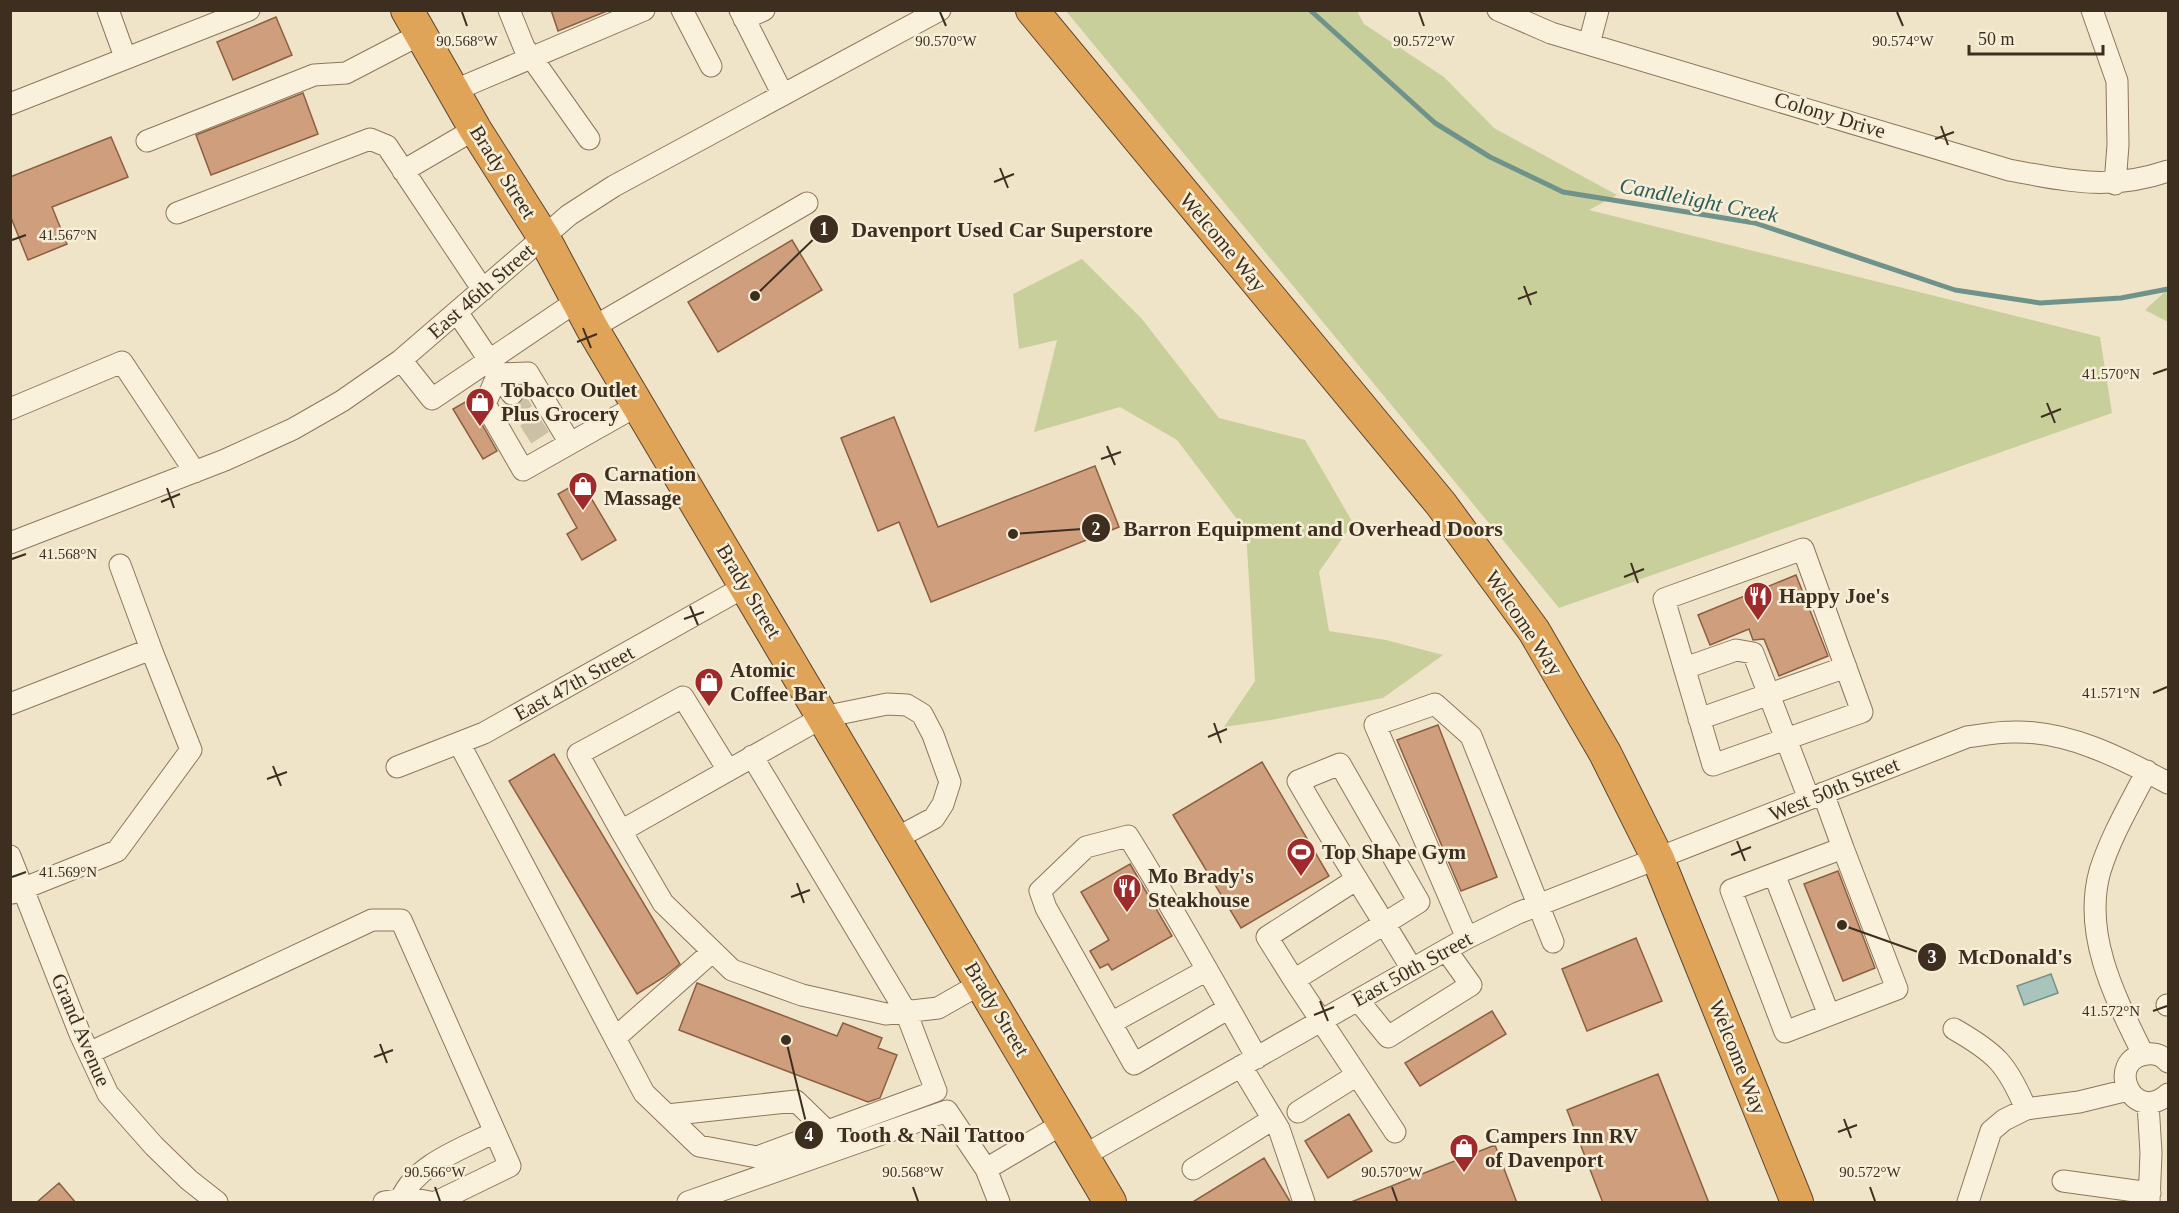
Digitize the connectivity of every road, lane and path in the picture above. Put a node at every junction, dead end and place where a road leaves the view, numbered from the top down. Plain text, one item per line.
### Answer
1 (108, 10) edge
2 (249, 10) edge
3 (509, 10) edge
4 (644, 10) edge
5 (682, 10) edge
6 (764, 10) edge
7 (940, 10) edge
8 (1032, 10) edge
9 (1498, 10) edge
10 (1598, 10) edge
11 (2092, 10) edge
12 (742, 15) edge
13 (414, 22) edge
14 (1589, 44) junction
15 (126, 57) junction
16 (533, 58) junction
17 (711, 66) dead end
18 (453, 91) junction
19 (783, 95) junction
20 (10, 104) edge
21 (475, 129) junction
22 (589, 139) dead end
23 (147, 141) dead end
24 (403, 171) junction
25 (2169, 171) edge
26 (2115, 184) junction
27 (807, 203) dead end
28 (177, 213) dead end
29 (543, 237) junction
30 (483, 290) junction
31 (577, 301) junction
32 (457, 312) junction
33 (592, 328) junction
34 (401, 360) junction
35 (494, 367) junction
36 (512, 394) tunnel mouth
37 (638, 405) junction
38 (10, 409) edge
39 (570, 443) junction
40 (195, 472) junction
41 (10, 543) edge
42 (120, 565) dead end
43 (746, 586) junction
44 (151, 649) junction
45 (1685, 668) junction
46 (1844, 668) junction
47 (1769, 695) junction
48 (10, 704) edge
49 (823, 717) junction
50 (1699, 719) junction
51 (1786, 740) junction
52 (459, 743) junction
53 (752, 756) junction
54 (397, 767) dead end
55 (729, 770) junction
56 (2146, 771) junction
57 (2169, 783) edge
58 (1816, 796) junction
59 (621, 831) junction
60 (895, 839) junction
61 (1843, 848) junction
62 (10, 856) edge
63 (1658, 859) junction
64 (1774, 874) junction
65 (1357, 879) junction
66 (17, 891) edge
67 (1540, 904) junction
68 (1385, 924) junction
69 (1467, 938) junction
70 (1553, 942) dead end
71 (1446, 950) junction
72 (712, 952) junction
73 (1412, 969) junction
74 (1207, 970) junction
75 (1294, 980) junction
76 (982, 983) junction
77 (1358, 1000) junction
78 (1229, 1008) junction
79 (906, 1012) junction
80 (1829, 1015) junction
81 (1321, 1021) junction
82 (1111, 1023) junction
83 (1954, 1029) dead end
84 (615, 1038) junction
85 (89, 1053) junction
86 (2144, 1054) junction
87 (1249, 1062) junction
88 (2169, 1062) edge
89 (1357, 1075) junction
90 (2128, 1090) junction
91 (2169, 1094) edge
92 (2148, 1103) junction
93 (2026, 1109) junction
94 (1298, 1112) dead end
95 (667, 1115) junction
96 (1273, 1119) junction
97 (1064, 1123) junction
98 (827, 1131) junction
99 (495, 1132) junction
100 (1395, 1132) dead end
101 (1083, 1156) junction
102 (986, 1169) junction
103 (1193, 1169) dead end
104 (2063, 1181) dead end
105 (2149, 1198) edge
106 (392, 1201) edge
107 (217, 1203) edge
108 (430, 1203) edge
109 (436, 1203) edge
110 (688, 1203) edge
111 (999, 1203) edge
112 (1110, 1203) edge
113 (1304, 1203) edge
114 (1797, 1203) edge
115 (1968, 1203) edge

1 - 15 street
2 - 15 street
3 - 16 street
4 - 16 street
5 - 17 street
6 - 12 street
7 - 19 street, East 46th Street
8 - 63 highway, Welcome Way
9 - 14 street, Colony Drive
10 - 14 street
11 - 26 street
12 - 19 street
13 - 18 highway, Brady Street
13 - 23 street
14 - 26 street, Colony Drive
15 - 20 street
16 - 18 street
16 - 22 street
18 - 21 highway, Brady Street
19 - 29 street, East 46th Street
21 - 24 street
21 - 29 highway, Brady Street
24 - 28 street
24 - 30 street
25 - 26 street, Colony Drive
27 - 33 street
29 - 30 street, East 46th Street
29 - 31 highway, Brady Street
30 - 32 street, East 46th Street
31 - 33 highway, Brady Street
31 - 35 street
32 - 34 street, East 46th Street
32 - 35 street
33 - 37 highway, Brady Street
34 - 35 street
34 - 40 street, East 46th Street
35 - 36 street
35 - 39 street
35 - 39 street
37 - 39 street
37 - 43 highway, Brady Street
38 - 40 street
40 - 41 street, East 46th Street
42 - 44 street
43 - 49 highway, Brady Street
43 - 52 street, East 47th Street
44 - 48 street
44 - 66 street
45 - 46 street
45 - 47 street
45 - 50 street
46 - 47 street
46 - 51 street
47 - 50 street
47 - 51 street
49 - 53 street
49 - 60 highway, Brady Street
49 - 60 street
50 - 51 street
51 - 58 street
52 - 54 street, East 47th Street
52 - 84 street
53 - 55 street
53 - 79 street
55 - 59 street
55 - 59 street
56 - 57 street, West 50th Street
56 - 58 street, West 50th Street
56 - 86 street
58 - 61 street
58 - 63 street, West 50th Street
59 - 72 street
60 - 76 highway, Brady Street
61 - 64 street
61 - 80 street
62 - 66 street, Grand Avenue
63 - 67 street, East 50th Street
63 - 114 highway, Welcome Way
64 - 80 street
64 - 80 street
65 - 68 street
65 - 68 street
65 - 75 street
66 - 85 street, Grand Avenue
67 - 69 street, East 50th Street
67 - 69 street
67 - 70 street
68 - 73 street
68 - 75 street
69 - 71 street, East 50th Street
71 - 73 street, East 50th Street
71 - 77 street
72 - 79 street
72 - 84 street
73 - 77 street, East 50th Street
74 - 78 street
74 - 82 street
74 - 82 street
75 - 81 street
76 - 79 street
76 - 97 highway, Brady Street
77 - 81 street, East 50th Street
78 - 82 street
78 - 87 street
79 - 98 street
81 - 87 street, East 50th Street
81 - 89 street
83 - 93 street
84 - 95 street
85 - 99 street
85 - 107 street, Grand Avenue
86 - 88 street
86 - 90 street
87 - 96 street
87 - 101 street, East 50th Street
89 - 94 street
89 - 100 street
90 - 92 street
90 - 93 street
91 - 92 street
92 - 105 street
93 - 115 street
95 - 98 street
95 - 98 street
96 - 103 street
96 - 113 street
97 - 101 highway, Brady Street
97 - 102 street
99 - 106 street
99 - 109 street
101 - 112 highway, Brady Street
102 - 110 street
102 - 111 street
104 - 105 street
106 - 108 street

